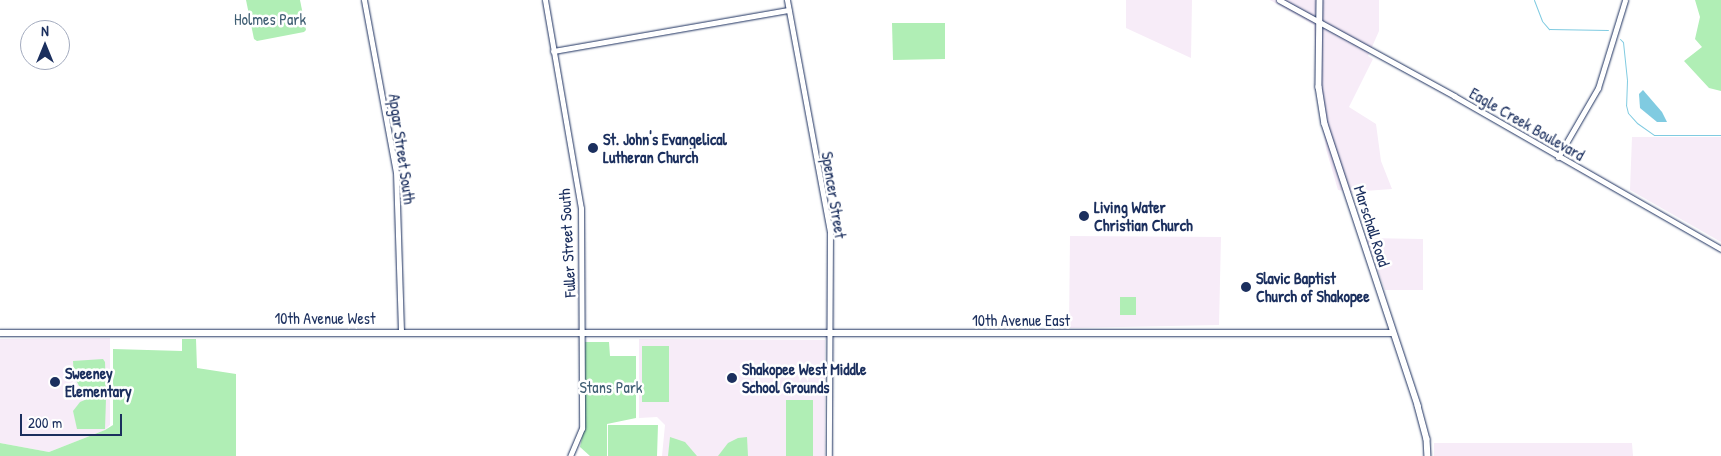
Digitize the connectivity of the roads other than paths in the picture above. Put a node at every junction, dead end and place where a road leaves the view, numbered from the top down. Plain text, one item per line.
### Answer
1 (364, 0) edge
2 (545, 0) edge
3 (787, 0) edge
4 (1279, 0) edge
5 (1320, 0) edge
6 (1625, 0) edge
7 (788, 10) junction
8 (1320, 22) junction
9 (553, 52) junction
10 (1558, 157) junction
11 (1721, 250) edge
12 (401, 332) junction
13 (0, 333) edge
14 (583, 333) junction
15 (649, 333) joint
16 (1393, 333) junction
17 (830, 334) junction
18 (570, 456) edge
19 (829, 456) edge
20 (1428, 456) edge

1 - 12 street, Apgar Street South
2 - 9 street, Fuller Street South
3 - 7 street, Spencer Street
4 - 8 street, Eagle Creek Boulevard
5 - 8 main road, Marschall Road
6 - 10 street
7 - 9 street
7 - 17 street, Spencer Street
8 - 10 street, Eagle Creek Boulevard
8 - 16 main road, Marschall Road
9 - 14 street, Fuller Street South
10 - 11 street, Eagle Creek Boulevard
12 - 13 main road, 10th Avenue West
12 - 14 main road, 10th Avenue West
14 - 15 main road, 10th Avenue West
14 - 18 street, Fuller Street South
15 - 17 main road, 10th Avenue East
16 - 17 main road, 10th Avenue East
16 - 20 main road, Marschall Road
17 - 19 street, Spencer Street

